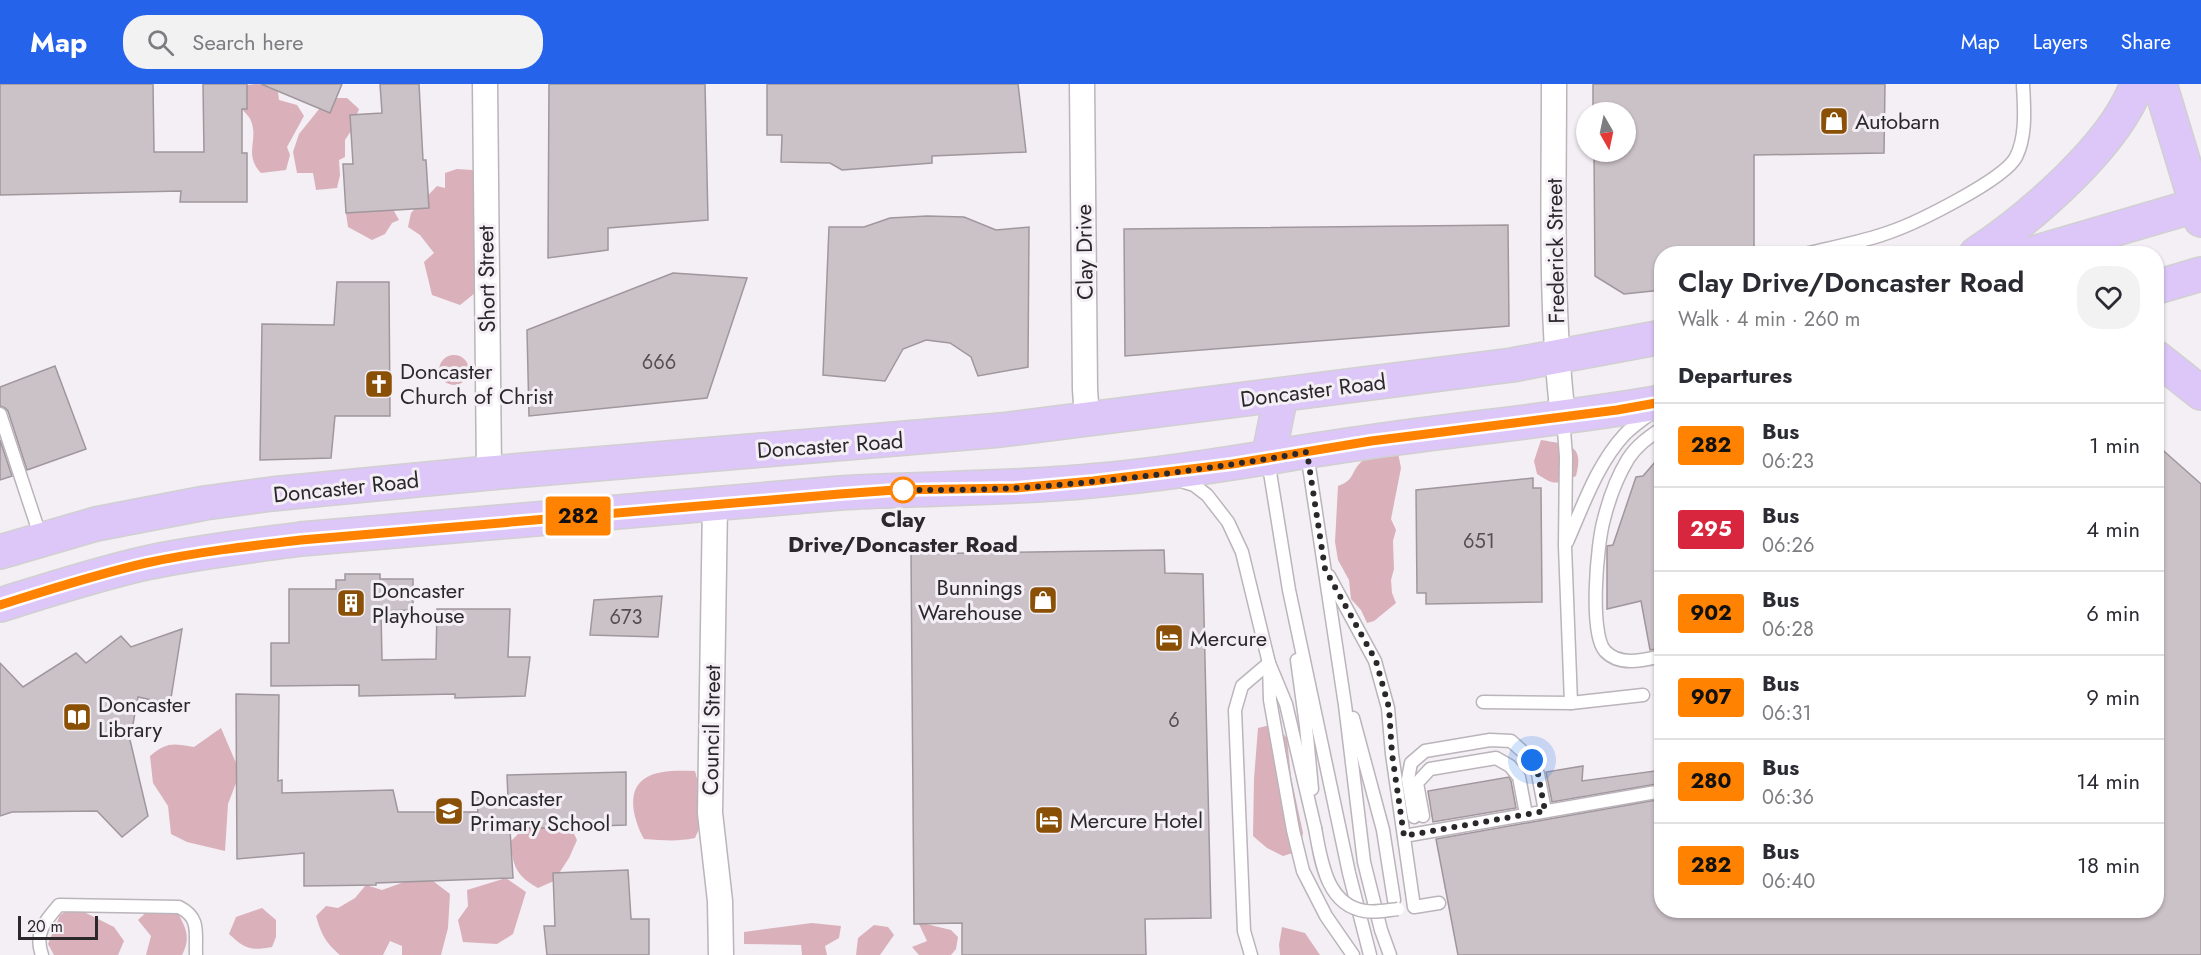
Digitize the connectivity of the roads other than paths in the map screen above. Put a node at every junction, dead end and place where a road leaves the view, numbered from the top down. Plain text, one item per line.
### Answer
1 (485, 84) edge
2 (1082, 84) edge
3 (1554, 84) edge
4 (2023, 84) edge
5 (2136, 84) edge
6 (2160, 84) edge
7 (2200, 210) edge
8 (1835, 246) edge
9 (1986, 246) edge
10 (2061, 246) edge
11 (2201, 274) edge
12 (2164, 285) edge
13 (1654, 339) edge
14 (1556, 358) junction
15 (2164, 364) edge
16 (2201, 393) edge
17 (1281, 395) junction
18 (1654, 405) edge
19 (1654, 410) edge
20 (0, 414) edge
21 (1563, 417) junction
22 (1087, 419) junction
23 (1654, 434) edge
24 (1307, 452) junction
25 (711, 454) junction
26 (1268, 459) junction
27 (489, 473) junction
28 (1156, 473) junction
29 (716, 505) junction
30 (41, 538) junction
31 (1565, 546) junction
32 (0, 552) edge
33 (1325, 569) junction
34 (1289, 590) junction
35 (0, 605) edge
36 (1654, 658) edge
37 (1269, 663) junction
38 (1643, 695) dead end
39 (1483, 702) dead end
40 (1571, 703) junction
41 (1345, 705) junction
42 (1654, 792) edge
43 (1545, 811) junction
44 (1526, 814) junction
45 (1315, 828) junction
46 (1404, 836) junction
47 (1439, 903) dead end
48 (42, 955) edge
49 (196, 955) edge
50 (721, 955) edge
51 (1251, 955) edge
52 (1353, 955) edge
53 (1370, 955) edge
54 (1390, 955) edge

1 - 27 street, Short Street
2 - 22 street, Clay Drive
3 - 14 street, Frederick Street
4 - 8 lane
5 - 9 main road
6 - 7 main road
7 - 10 main road
11 - 12 main road
13 - 14 main road, Doncaster Road
14 - 17 main road, Doncaster Road
14 - 21 street, Frederick Street
15 - 16 main road
17 - 22 main road, Doncaster Road
17 - 24 main road
17 - 26 main road
18 - 21 main road
19 - 31 lane
20 - 30 lane
21 - 24 main road
21 - 31 lane
22 - 25 main road, Doncaster Road
23 - 36 lane
24 - 26 main road
24 - 33 lane
25 - 27 main road, Doncaster Road
25 - 29 main road
26 - 28 main road
26 - 34 lane
27 - 30 main road, Doncaster Road
28 - 29 main road
28 - 37 lane
29 - 35 main road
29 - 50 street, Council Street
30 - 32 main road, Doncaster Road
31 - 40 lane
33 - 41 lane
33 - 46 lane
34 - 45 lane
34 - 53 lane
37 - 45 lane
37 - 51 lane
37 - 52 lane
38 - 40 lane
39 - 40 lane
41 - 45 lane, bridge
41 - 54 lane
42 - 43 lane
43 - 44 lane
43 - 44 lane
44 - 46 lane
46 - 47 lane
48 - 49 lane

